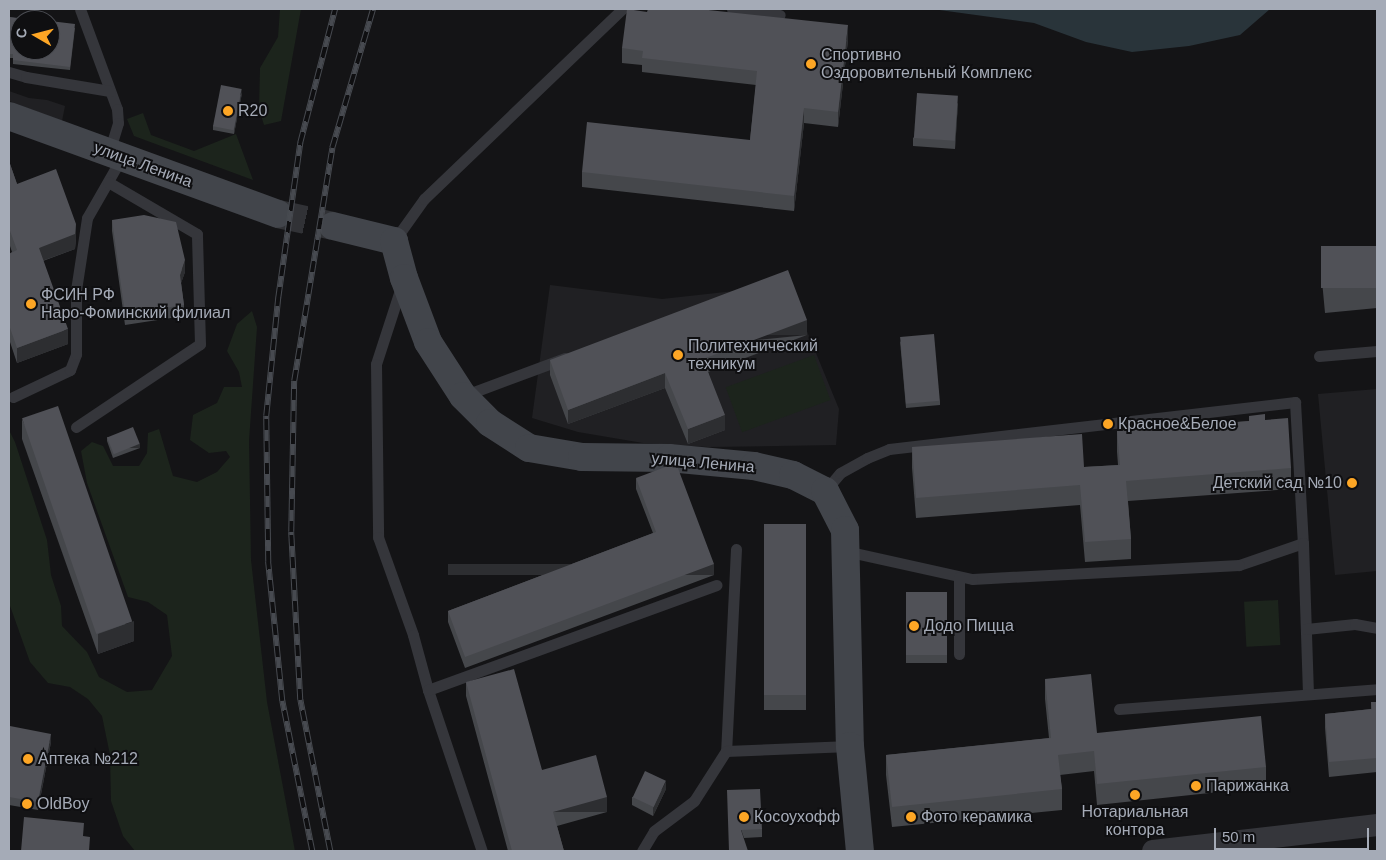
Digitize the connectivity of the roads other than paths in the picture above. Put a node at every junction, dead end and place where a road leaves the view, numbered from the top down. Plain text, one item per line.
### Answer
1 (80, 9) edge
2 (622, 9) edge
3 (732, 9) edge
4 (780, 14) dead end
5 (9, 73) edge
6 (110, 91) junction
7 (9, 116) edge
8 (116, 155) junction
9 (108, 182) junction
10 (278, 214) tunnel mouth
11 (333, 226) tunnel mouth
12 (394, 241) junction
13 (404, 278) junction
14 (1377, 351) edge
15 (578, 352) edge
16 (1319, 356) dead end
17 (463, 396) junction
18 (13, 397) dead end
19 (76, 427) dead end
20 (825, 491) junction
21 (1304, 543) junction
22 (736, 550) dead end
23 (846, 552) junction
24 (959, 577) junction
25 (716, 585) dead end
26 (1377, 628) edge
27 (1306, 629) junction
28 (959, 654) dead end
29 (1377, 689) edge
30 (428, 690) junction
31 (1308, 694) junction
32 (1119, 709) dead end
33 (850, 746) junction
34 (726, 751) junction
35 (1377, 825) edge
36 (482, 851) edge
37 (642, 851) edge
38 (860, 851) edge
39 (1154, 851) edge

1 - 6 lane
2 - 12 lane
3 - 4 lane
5 - 6 lane
6 - 8 lane
7 - 8 street, улица Ленина
8 - 9 lane
8 - 10 street, улица Ленина
9 - 18 lane
9 - 19 lane
11 - 12 street
12 - 13 street, улица Ленина
13 - 17 street, улица Ленина
13 - 30 lane
14 - 16 lane
15 - 17 lane
17 - 20 street, улица Ленина
20 - 21 lane
20 - 23 street
21 - 24 lane
21 - 27 lane
22 - 34 lane
23 - 24 lane
23 - 33 street
24 - 28 lane
25 - 30 lane
26 - 27 lane
27 - 31 lane
29 - 31 lane
30 - 36 lane
31 - 32 lane
33 - 34 lane
33 - 38 street
34 - 37 lane
35 - 39 street

